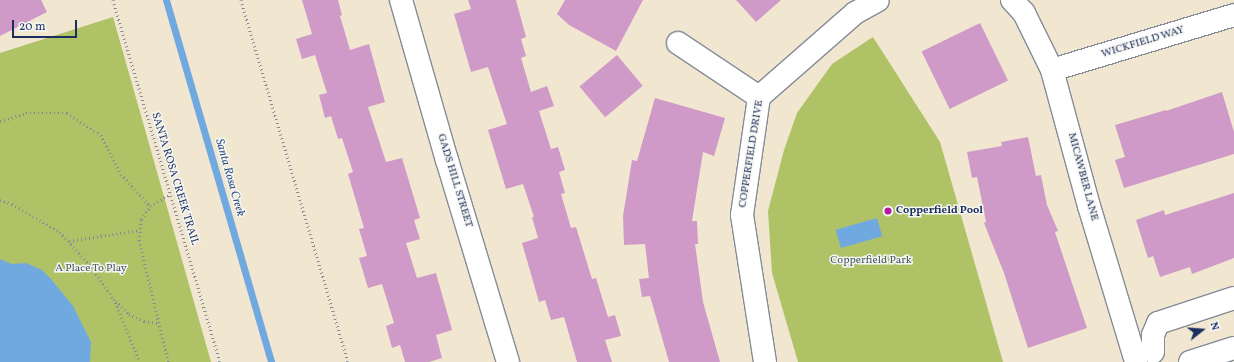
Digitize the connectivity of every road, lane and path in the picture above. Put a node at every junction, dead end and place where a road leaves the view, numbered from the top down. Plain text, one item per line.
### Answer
1 (113, 0) edge
2 (241, 0) edge
3 (401, 0) edge
4 (878, 0) edge
5 (1012, 0) edge
6 (1234, 15) edge
7 (678, 43) dead end
8 (1052, 70) junction
9 (759, 97) junction
10 (0, 121) edge
11 (171, 194) junction
12 (0, 200) edge
13 (150, 206) junction
14 (140, 230) junction
15 (69, 242) junction
16 (1234, 298) edge
17 (114, 299) junction
18 (158, 324) junction
19 (1234, 348) edge
20 (1147, 358) edge
21 (140, 362) edge
22 (168, 362) edge
23 (220, 362) edge
24 (348, 362) edge
25 (508, 362) edge
26 (765, 362) edge
27 (1190, 362) edge

1 - 11 path, SANTA ROSA CREEK TRAIL
2 - 24 path
3 - 25 street, GADS HILL STREET
4 - 9 street, COPPERFIELD DRIVE
5 - 8 street, MICAWBER LANE
6 - 8 street, WICKFIELD WAY
7 - 9 street
8 - 20 street, MICAWBER LANE
9 - 26 street, COPPERFIELD DRIVE
10 - 13 path
11 - 13 path
11 - 23 path, SANTA ROSA CREEK TRAIL
12 - 15 path
13 - 14 path
14 - 15 path
14 - 18 path
15 - 17 path
16 - 20 street
17 - 18 path
17 - 21 path
18 - 22 path
19 - 27 street

